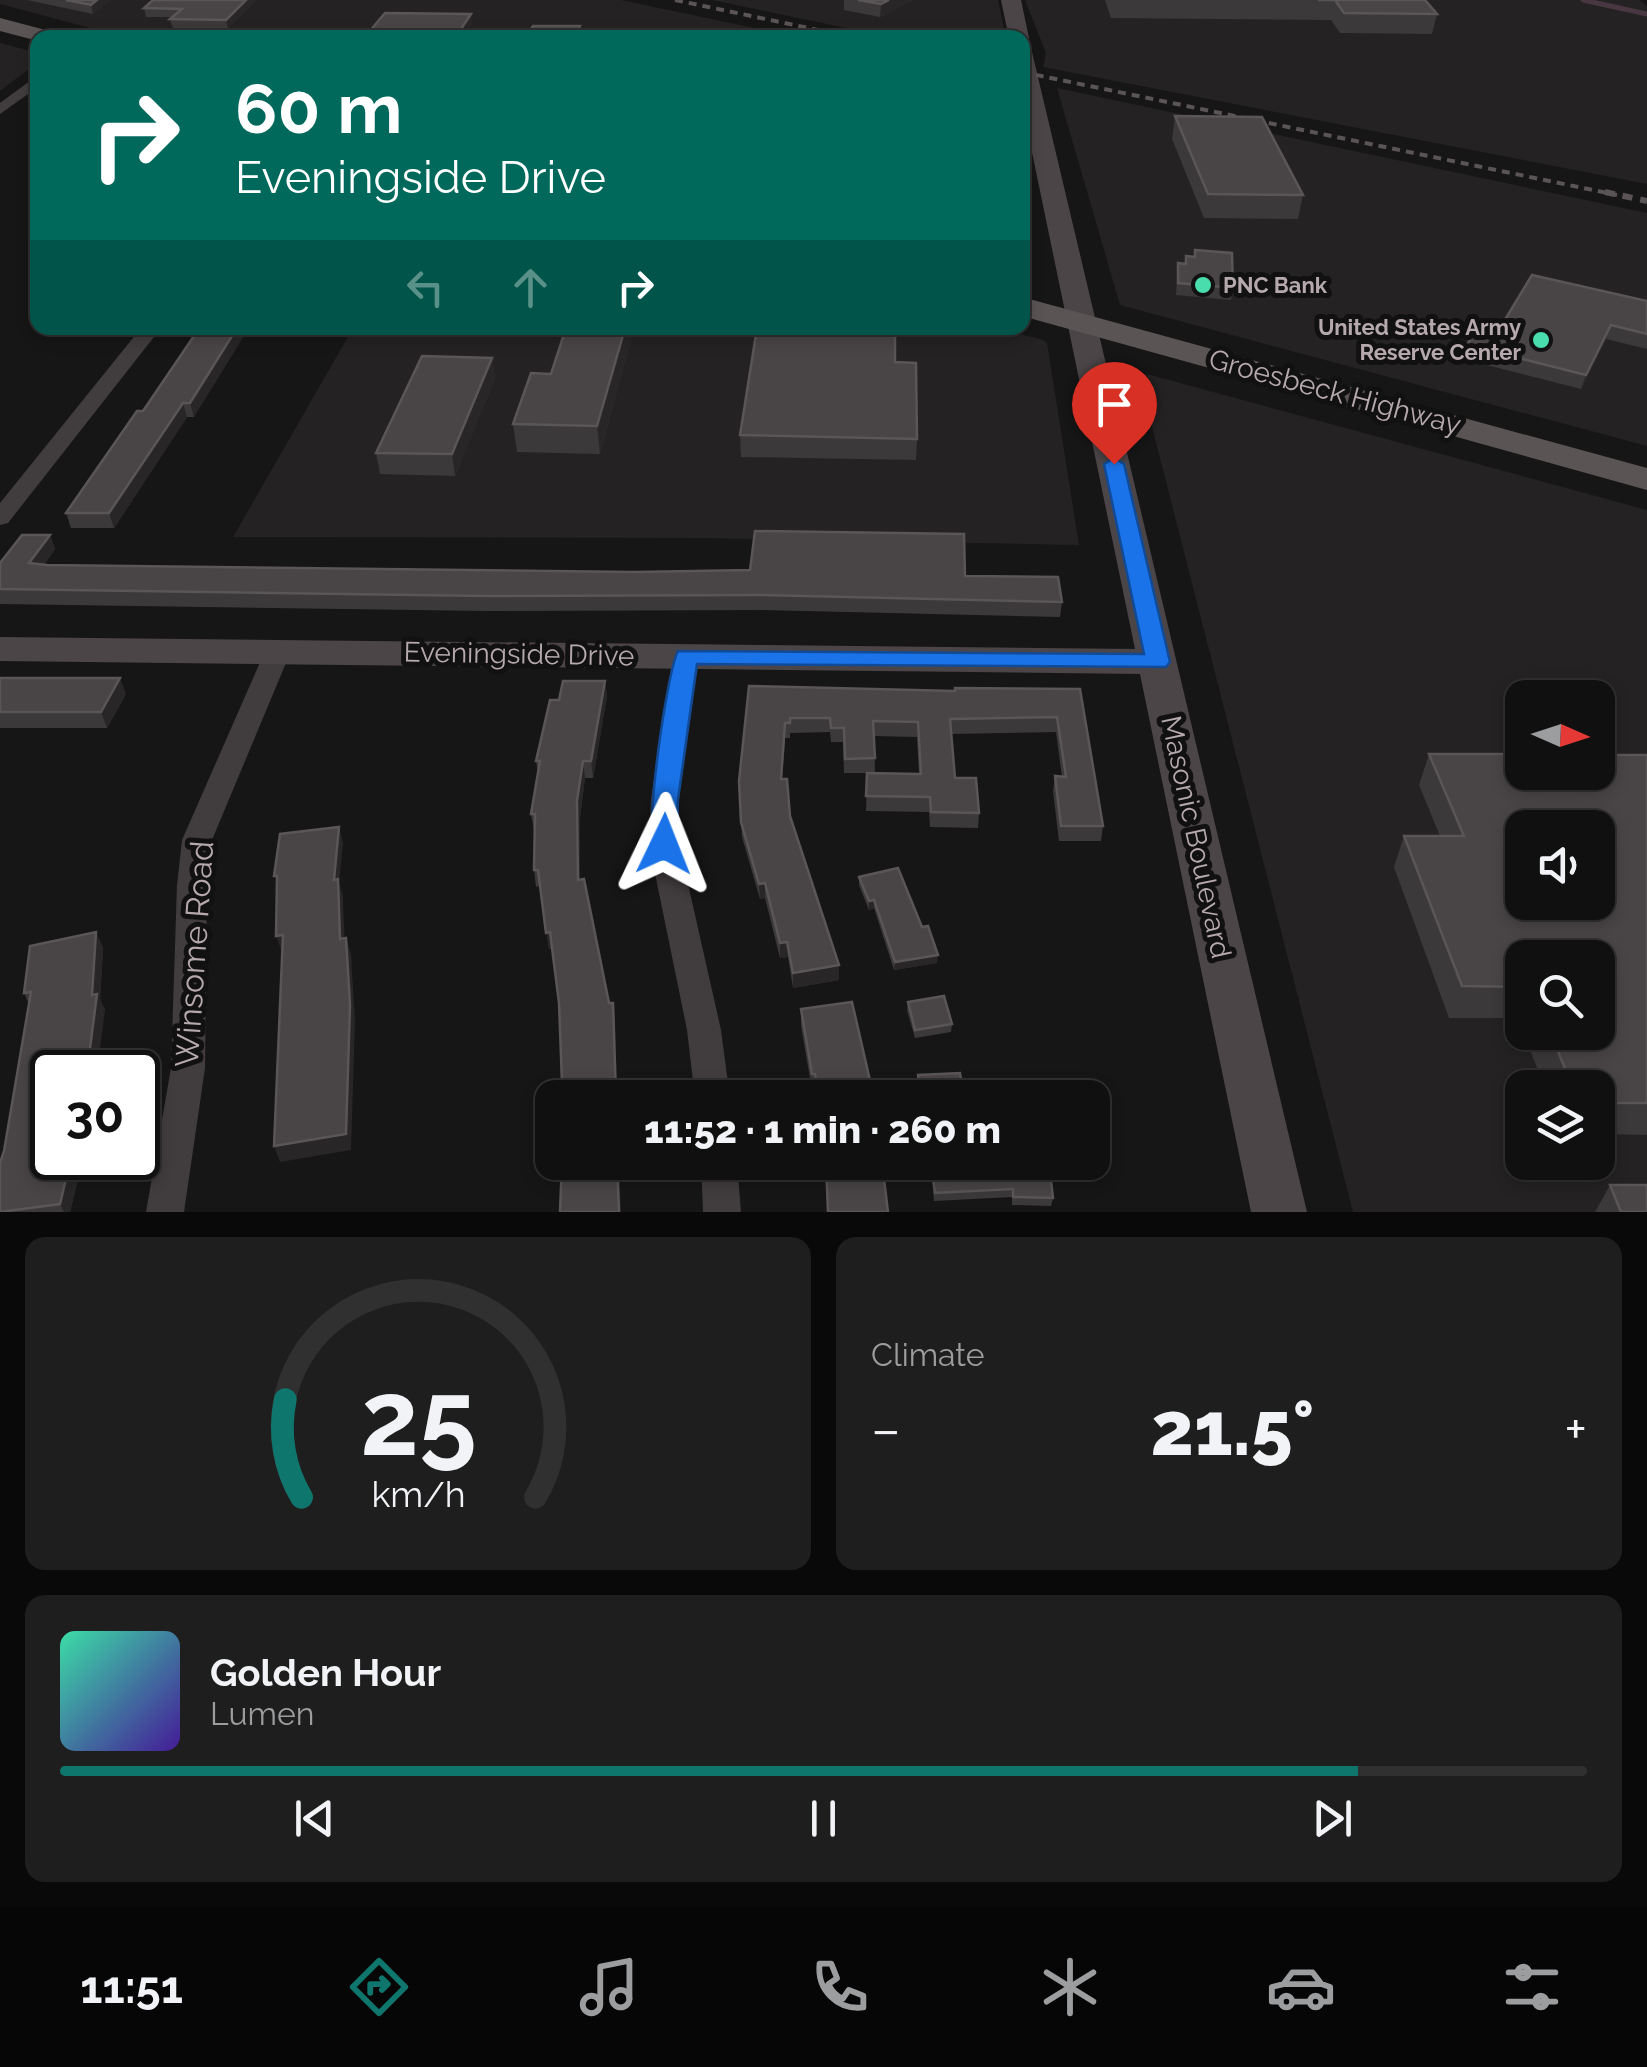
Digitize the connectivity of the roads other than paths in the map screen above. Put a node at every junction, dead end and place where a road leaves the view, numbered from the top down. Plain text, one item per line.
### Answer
1 (1011, 0) edge
2 (0, 24) edge
3 (1017, 30) edge
4 (30, 33) edge
5 (30, 86) edge
6 (1030, 88) edge
7 (0, 110) edge
8 (1030, 308) edge
9 (1083, 323) junction
10 (145, 335) edge
11 (1647, 479) edge
12 (0, 518) edge
13 (0, 650) edge
14 (278, 651) junction
15 (686, 656) junction
16 (1158, 662) junction
17 (711, 1080) edge
18 (719, 1180) edge
19 (165, 1212) edge
20 (722, 1212) edge
21 (1279, 1212) edge

1 - 3 street
2 - 4 main road
5 - 7 street
6 - 9 street, Masonic Boulevard
8 - 9 main road, Groesbeck Highway
9 - 11 main road, Groesbeck Highway
9 - 16 street, Masonic Boulevard
10 - 12 street
13 - 14 street, Eveningside Drive
14 - 15 street, Eveningside Drive
14 - 19 street, Winsome Road
15 - 16 street, Eveningside Drive
15 - 17 street
16 - 21 street, Masonic Boulevard
18 - 20 street

